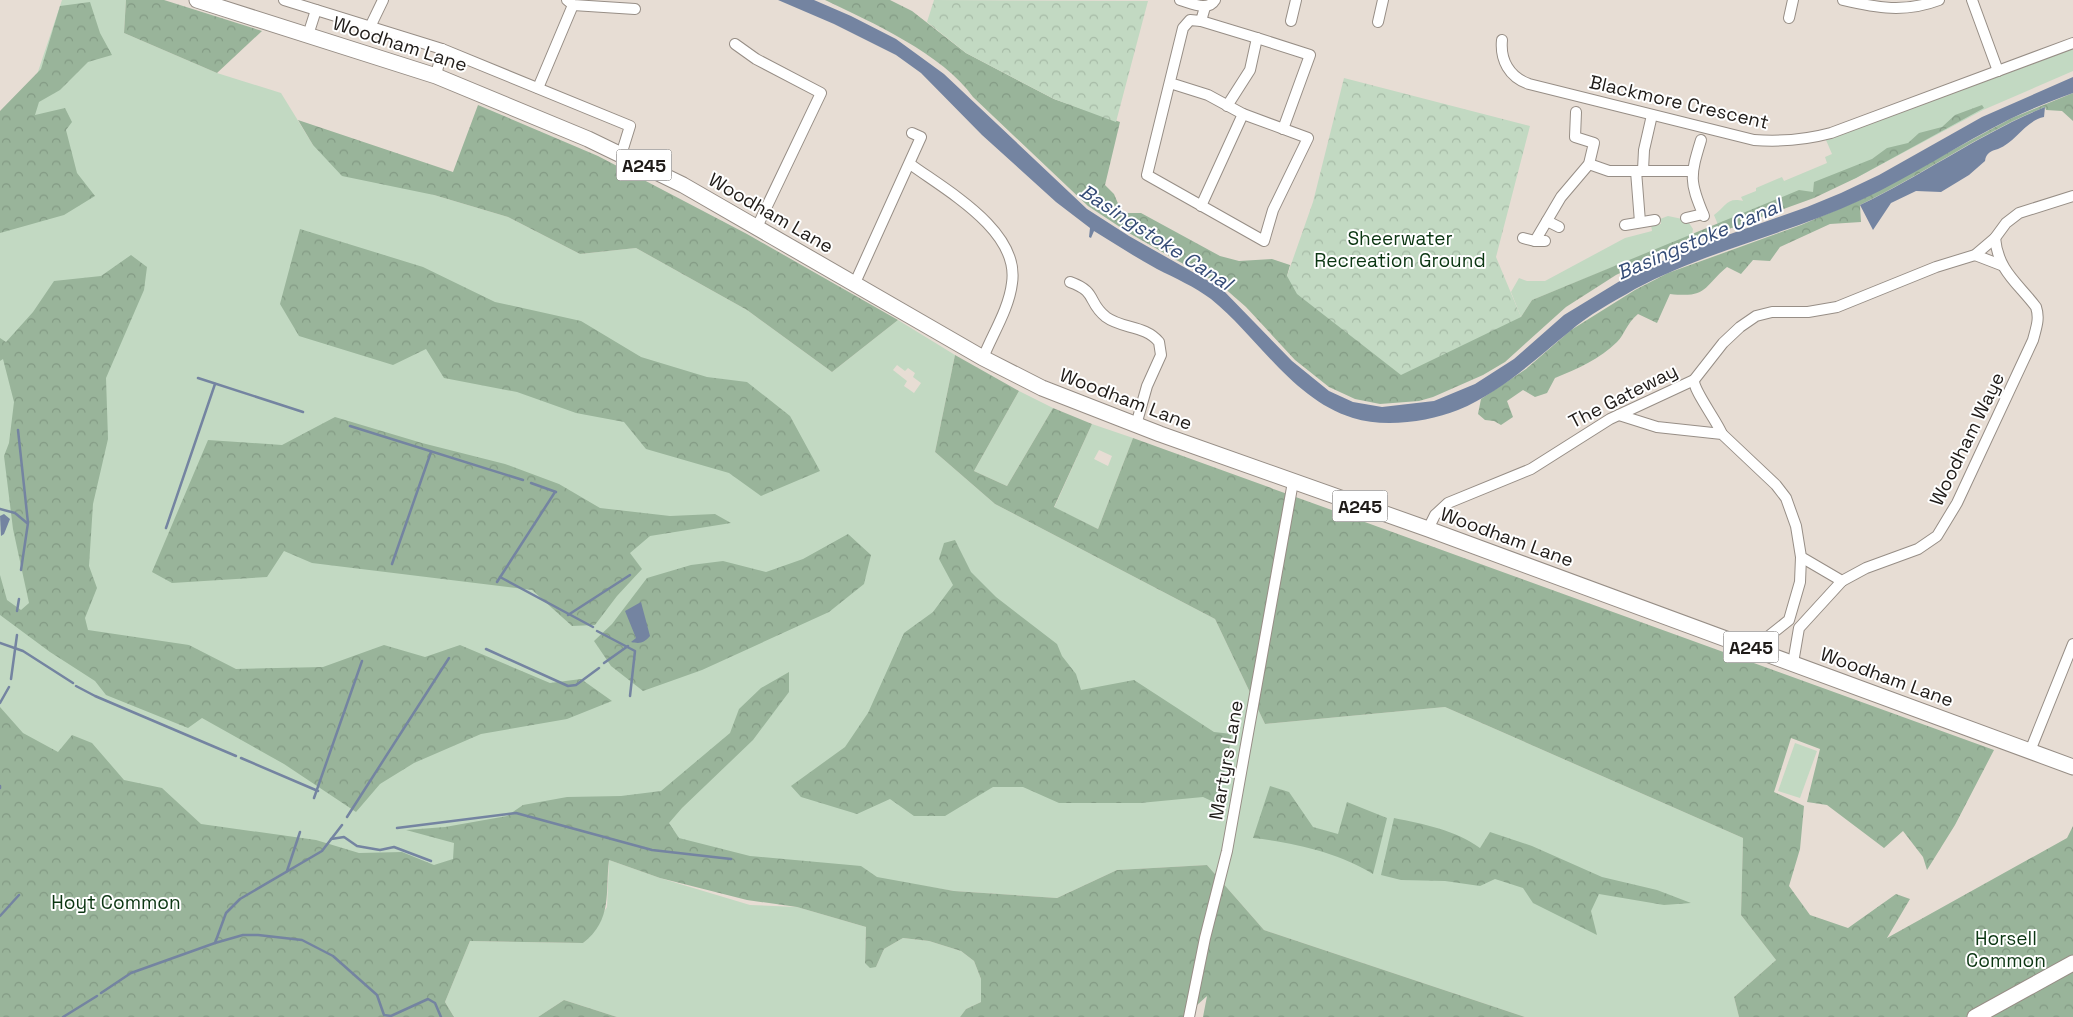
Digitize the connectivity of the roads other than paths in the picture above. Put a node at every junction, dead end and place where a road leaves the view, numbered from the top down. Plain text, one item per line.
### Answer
1 (197, 0) edge
2 (284, 0) edge
3 (384, 0) edge
4 (1180, 0) edge
5 (1215, 0) edge
6 (1296, 0) edge
7 (1383, 0) edge
8 (1793, 0) edge
9 (1843, 0) edge
10 (1938, 0) edge
11 (1972, 0) edge
12 (570, 3) edge
13 (1205, 7) junction
14 (635, 9) dead end
15 (316, 10) junction
16 (1789, 18) dead end
17 (1201, 21) junction
18 (1291, 21) dead end
19 (1378, 22) dead end
20 (370, 27) junction
21 (308, 35) junction
22 (1257, 38) junction
23 (1502, 40) dead end
24 (735, 44) dead end
25 (2073, 44) edge
26 (442, 49) junction
27 (1998, 71) junction
28 (436, 76) junction
29 (1170, 83) junction
30 (538, 88) junction
31 (1227, 106) junction
32 (1576, 112) dead end
33 (1243, 114) junction
34 (1652, 115) junction
35 (1283, 129) junction
36 (912, 134) dead end
37 (1701, 140) dead end
38 (621, 155) junction
39 (910, 164) junction
40 (1589, 164) junction
41 (1640, 170) junction
42 (1692, 171) junction
43 (2073, 196) edge
44 (1201, 206) junction
45 (1686, 218) dead end
46 (1656, 220) dead end
47 (1547, 222) junction
48 (1640, 222) junction
49 (1625, 225) dead end
50 (1559, 227) dead end
51 (757, 228) junction
52 (1523, 238) dead end
53 (1995, 238) junction
54 (1975, 255) junction
55 (2001, 265) junction
56 (1070, 282) dead end
57 (854, 285) junction
58 (983, 358) junction
59 (1694, 380) junction
60 (1618, 415) junction
61 (1136, 425) junction
62 (1722, 434) junction
63 (1287, 480) junction
64 (1428, 529) junction
65 (1801, 557) junction
66 (1842, 581) junction
67 (1787, 622) junction
68 (1800, 628) junction
69 (2073, 644) edge
70 (1761, 651) junction
71 (1793, 663) junction
72 (2030, 751) junction
73 (2073, 767) edge
74 (2073, 963) edge
75 (1190, 1017) edge
76 (1976, 1017) edge

1 - 21 main road, Woodham Lane / A245
2 - 15 street
3 - 20 street
4 - 13 street
5 - 13 street
6 - 18 street
7 - 19 street
8 - 16 street
9 - 10 street
11 - 27 street
12 - 14 street
12 - 30 street
13 - 17 street
15 - 20 street
15 - 21 street
17 - 22 street
17 - 29 street
20 - 26 street
21 - 28 main road, Woodham Lane / A245
22 - 31 street
22 - 35 street
23 - 34 street, Blackmore Crescent
24 - 51 street
25 - 27 street, Blackmore Crescent
26 - 28 street
26 - 30 street
27 - 34 street, Blackmore Crescent
28 - 38 main road, Woodham Lane / A245
29 - 31 street
29 - 44 street
30 - 38 street
31 - 33 street
32 - 40 street
33 - 35 street
33 - 44 street
34 - 41 street
35 - 44 street
36 - 39 street
37 - 42 street
38 - 51 main road, Woodham Lane / A245
39 - 57 street
39 - 58 street
40 - 41 street
40 - 47 street
41 - 42 street
41 - 48 street
42 - 45 street
43 - 53 street, The Gateway
46 - 48 street
47 - 50 street
47 - 52 street
48 - 49 street
51 - 57 main road, Woodham Lane / A245
53 - 54 street, The Gateway
53 - 55 street
54 - 55 street
54 - 59 street, The Gateway
55 - 66 street, Woodham Waye
56 - 61 street
57 - 58 main road, Woodham Lane / A245
58 - 61 main road, Woodham Lane / A245
59 - 60 street, The Gateway
59 - 62 street
60 - 62 street
60 - 64 street, The Gateway
61 - 63 main road, Woodham Lane / A245
62 - 65 street
63 - 64 main road, Woodham Lane / A245
63 - 75 street, Martyrs Lane
64 - 70 main road, Woodham Lane / A245
65 - 66 street
65 - 67 street
66 - 68 street, Woodham Waye
67 - 68 street
67 - 70 street
68 - 71 street
69 - 72 street
70 - 71 main road, Woodham Lane / A245
71 - 72 main road, Woodham Lane / A245
72 - 73 main road, Woodham Lane / A245
74 - 76 main road

